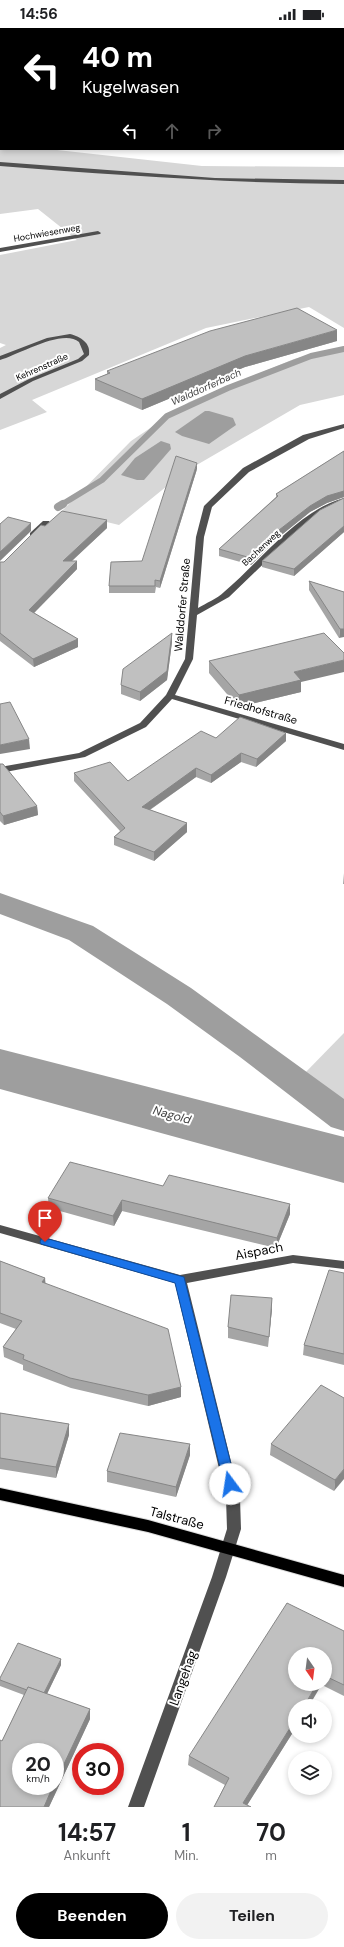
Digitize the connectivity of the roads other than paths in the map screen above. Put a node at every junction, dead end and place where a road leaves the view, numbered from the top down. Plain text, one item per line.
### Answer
1 (0, 164) edge
2 (344, 182) edge
3 (98, 233) dead end
4 (0, 250) edge
5 (0, 358) edge
6 (0, 397) edge
7 (344, 426) edge
8 (344, 500) edge
9 (46, 523) edge
10 (29, 540) edge
11 (194, 613) junction
12 (170, 696) junction
13 (344, 747) edge
14 (0, 770) edge
15 (0, 1229) edge
16 (344, 1265) edge
17 (180, 1280) junction
18 (0, 1494) edge
19 (228, 1548) junction
20 (344, 1581) edge
21 (136, 1807) edge

1 - 2 street
3 - 4 street, Hochwiesenweg
5 - 6 street, Kehrenstraße
7 - 11 street, Walddorfer Straße
8 - 11 street, Bachenweg
9 - 10 street
11 - 12 street, Walddorfer Straße
12 - 13 street, Friedhofstraße
12 - 14 street, Walddorfer Straße
15 - 17 street
16 - 17 street, Aispach
17 - 19 street, Langehag
18 - 19 main road, Talstraße
19 - 20 main road, Talstraße
19 - 21 street, Langehag

